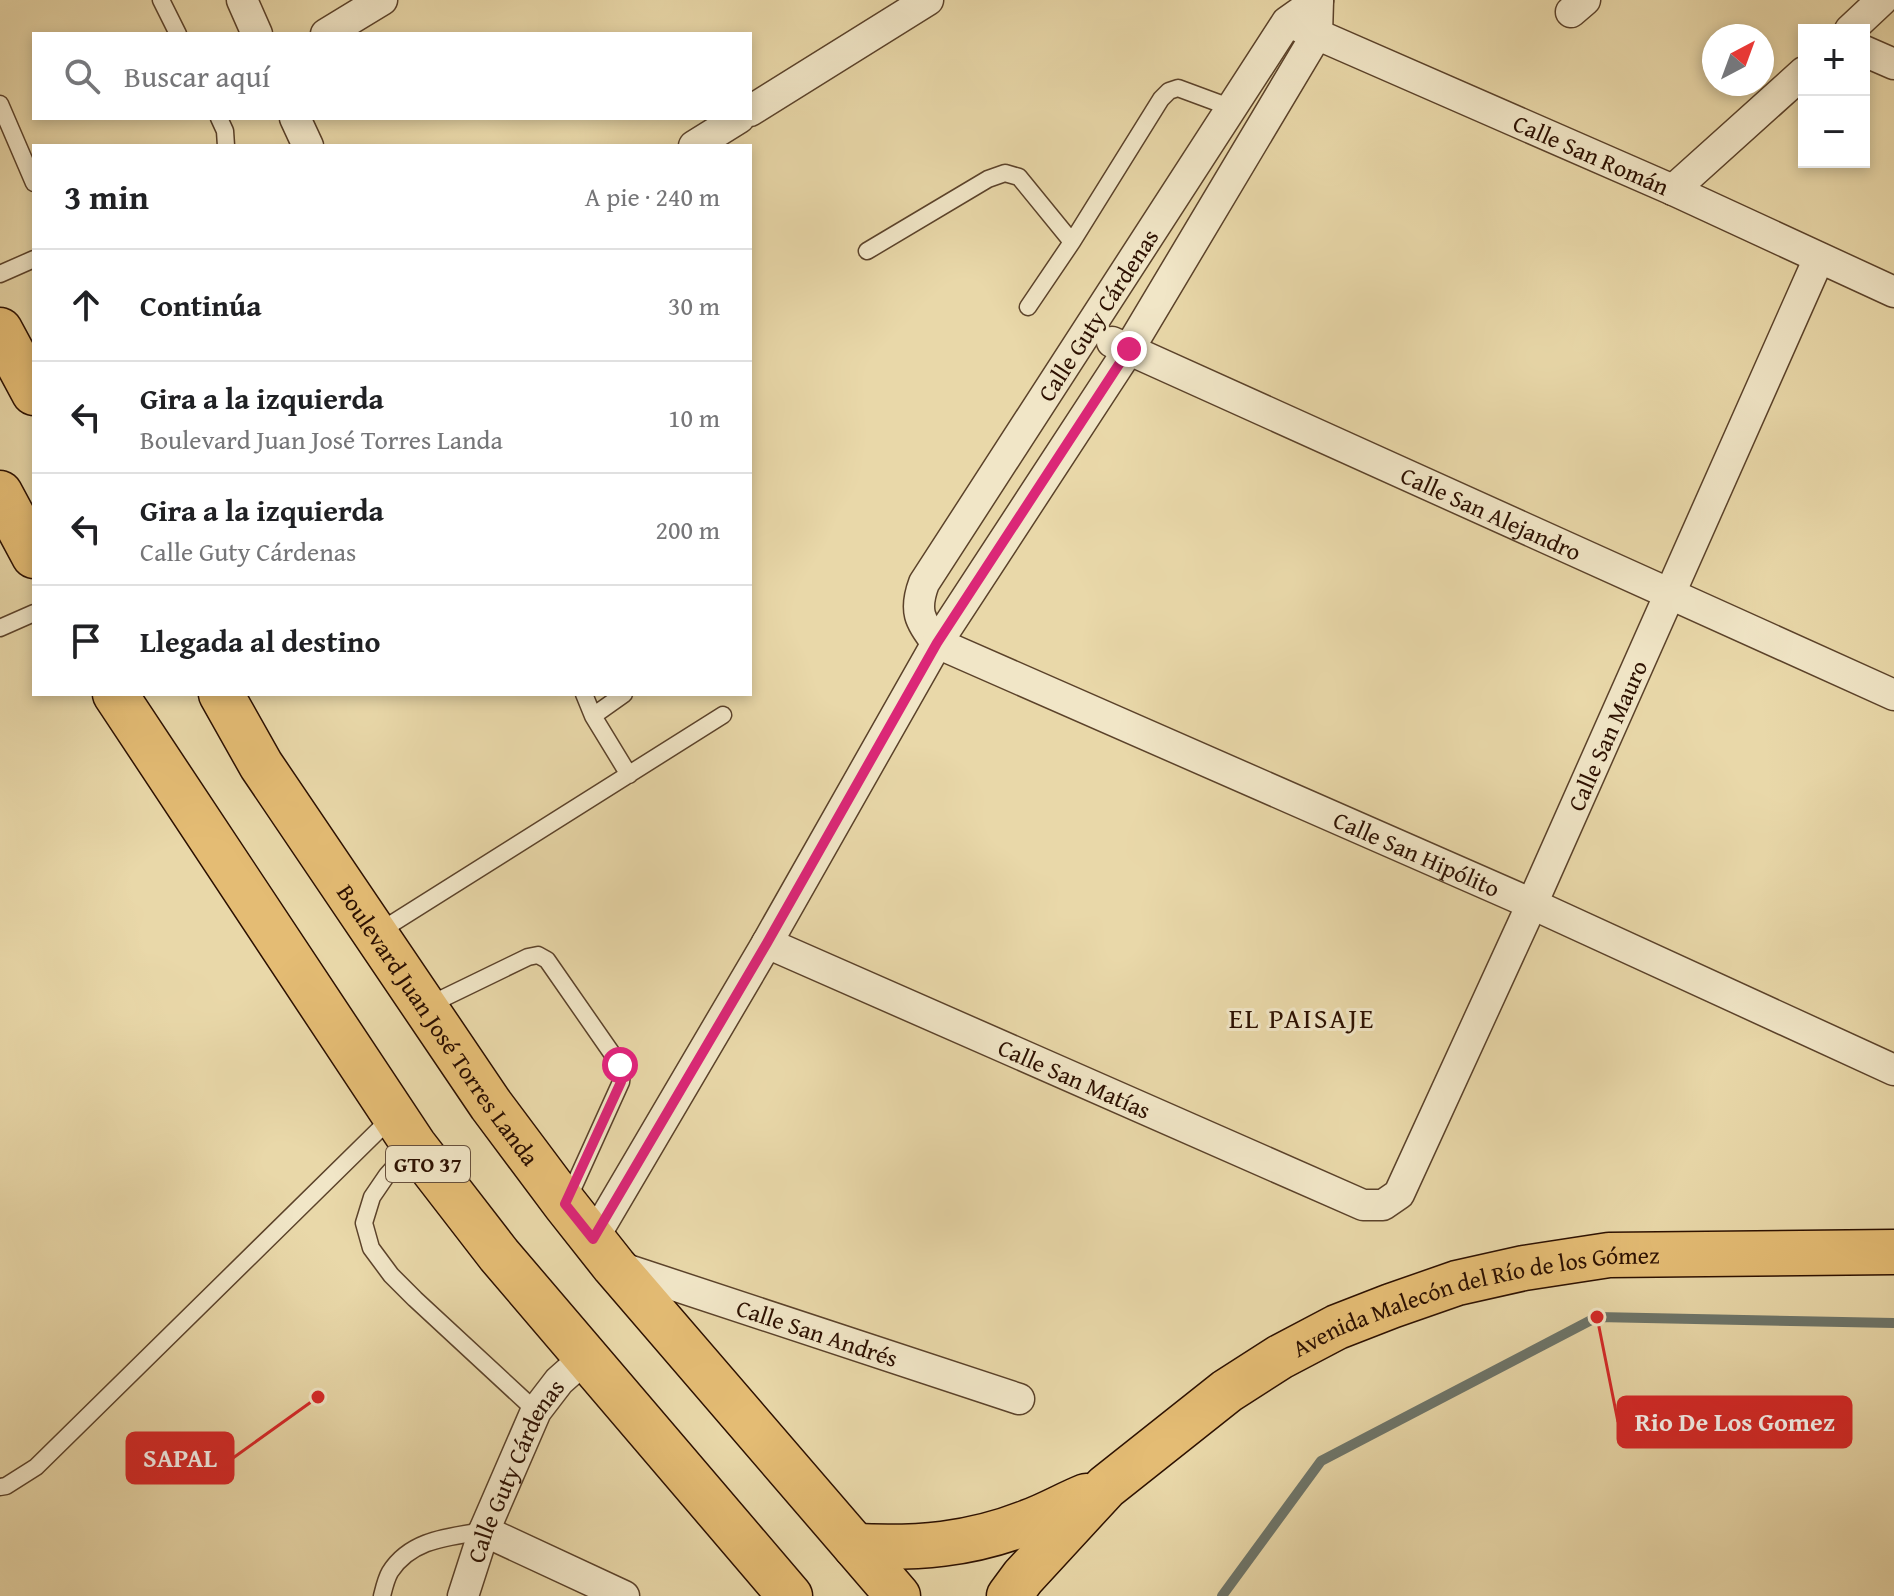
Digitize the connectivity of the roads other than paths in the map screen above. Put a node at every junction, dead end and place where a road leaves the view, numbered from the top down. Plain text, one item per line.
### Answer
1 (161, 0) edge
2 (242, 0) edge
3 (382, 0) edge
4 (928, 0) edge
5 (1318, 0) edge
6 (1882, 0) edge
7 (1287, 22) junction
8 (1856, 24) edge
9 (177, 32) edge
10 (256, 32) edge
11 (329, 32) edge
12 (1317, 34) junction
13 (1870, 54) edge
14 (1894, 64) edge
15 (1798, 77) edge
16 (0, 104) edge
17 (1232, 108) junction
18 (752, 110) edge
19 (220, 120) edge
20 (296, 120) edge
21 (736, 120) edge
22 (226, 144) edge
23 (307, 144) edge
24 (697, 144) edge
25 (32, 178) edge
26 (1673, 190) junction
27 (1072, 242) junction
28 (867, 251) dead end
29 (1819, 258) junction
30 (32, 260) edge
31 (0, 274) edge
32 (1894, 292) edge
33 (1028, 307) dead end
34 (0, 330) edge
35 (1088, 331) junction
36 (1129, 349) junction
37 (32, 389) edge
38 (0, 493) edge
39 (32, 552) edge
40 (1669, 594) junction
41 (32, 614) edge
42 (0, 628) edge
43 (937, 643) junction
44 (1894, 695) edge
45 (116, 696) edge
46 (223, 696) edge
47 (585, 696) edge
48 (621, 696) edge
49 (723, 715) dead end
50 (593, 716) junction
51 (629, 775) junction
52 (1532, 904) junction
53 (376, 934) junction
54 (767, 943) junction
55 (425, 1007) junction
56 (1894, 1070) edge
57 (404, 1131) junction
58 (565, 1204) junction
59 (1383, 1205) joint
60 (604, 1252) junction
61 (1894, 1252) edge
62 (586, 1357) junction
63 (1019, 1399) dead end
64 (536, 1411) junction
65 (0, 1487) edge
66 (1106, 1487) junction
67 (484, 1531) junction
68 (855, 1546) junction
69 (382, 1596) edge
70 (463, 1596) edge
71 (624, 1596) edge
72 (790, 1596) edge
73 (898, 1596) edge
74 (1009, 1596) edge

1 - 9 lane
2 - 10 street
3 - 11 street
4 - 18 street
5 - 7 street, Calle Guty Cárdenas
5 - 12 street, Calle Guty Cárdenas
6 - 8 street
7 - 12 street, Calle San Román
7 - 17 street, Calle Guty Cárdenas
12 - 26 street, Calle San Román
12 - 36 street, Calle Guty Cárdenas
13 - 14 street
15 - 26 street
16 - 25 lane
17 - 27 lane
17 - 35 street, Calle Guty Cárdenas
19 - 22 lane
20 - 23 street
21 - 24 street
26 - 29 street, Calle San Román
27 - 28 lane
27 - 33 lane
29 - 32 street, Calle San Román
29 - 40 street, Calle San Mauro
30 - 31 lane
34 - 37 main road
35 - 36 street, Calle San Alejandro
35 - 43 street, Calle Guty Cárdenas
36 - 40 street, Calle San Alejandro
36 - 43 street, Calle Guty Cárdenas
38 - 39 main road
40 - 44 street, Calle San Alejandro
40 - 52 street, Calle San Mauro
41 - 42 lane
43 - 52 street, Calle San Hipólito
43 - 54 street, Calle Guty Cárdenas
45 - 57 main road, GTO 37
46 - 53 main road, Boulevard Juan José Torres Landa
47 - 50 lane
48 - 50 lane
49 - 51 lane
50 - 51 lane
51 - 53 lane
52 - 56 street, Calle San Hipólito
52 - 59 street, Calle San Mauro
53 - 55 main road, Boulevard Juan José Torres Landa
54 - 59 street, Calle San Matías
54 - 60 street, Calle Guty Cárdenas
55 - 58 main road, Boulevard Juan José Torres Landa
55 - 58 lane
57 - 62 main road, GTO 37
57 - 64 lane
57 - 65 lane
58 - 60 main road, Boulevard Juan José Torres Landa
60 - 63 street, Calle San Andrés
60 - 68 main road, Boulevard Juan José Torres Landa
61 - 66 main road, Avenida Malecón del Río de los Gómez
62 - 64 street, Calle Guty Cárdenas
62 - 72 main road, GTO 37
64 - 67 street, Calle Guty Cárdenas
66 - 68 main road
66 - 74 main road
67 - 69 lane
67 - 70 street, Calle Guty Cárdenas
67 - 71 street
68 - 73 main road, Boulevard Juan José Torres Landa

